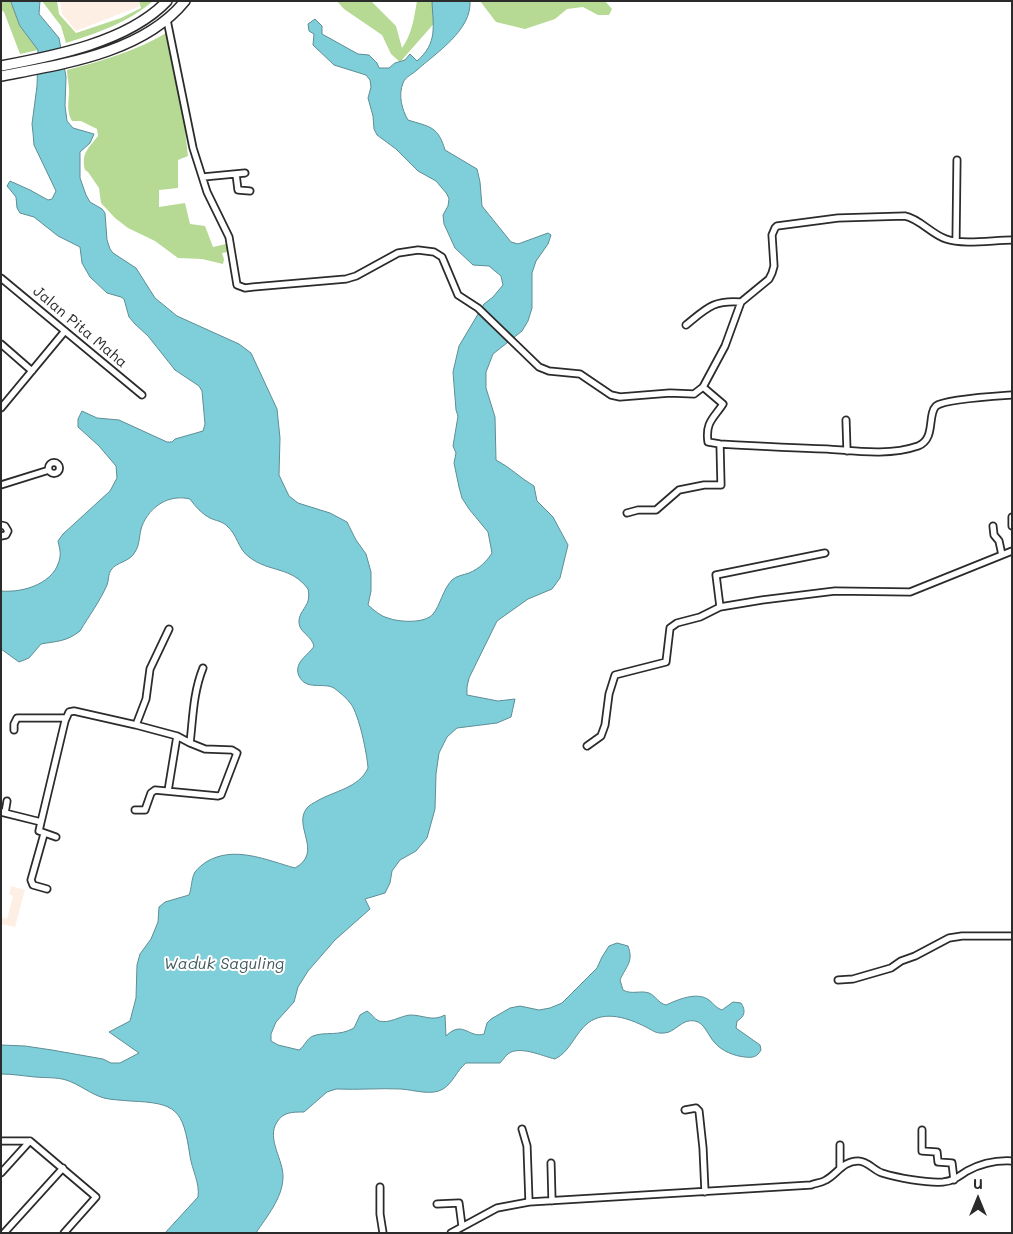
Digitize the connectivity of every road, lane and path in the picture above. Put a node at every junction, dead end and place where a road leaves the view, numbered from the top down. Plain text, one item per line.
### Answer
1 (185, 1) edge
2 (165, 3) edge
3 (170, 18) junction
4 (1, 66) edge
5 (1, 76) edge
6 (957, 160) dead end
7 (236, 174) junction
8 (245, 174) dead end
9 (203, 177) junction
10 (250, 192) dead end
11 (1012, 240) edge
12 (956, 241) junction
13 (1, 278) edge
14 (741, 302) junction
15 (686, 325) dead end
16 (66, 332) junction
17 (1, 344) edge
18 (32, 371) junction
19 (703, 387) junction
20 (142, 395) dead end
21 (1012, 395) edge
22 (2, 405) edge
23 (846, 420) dead end
24 (720, 444) junction
25 (847, 451) junction
26 (49, 470) dead end
27 (1, 484) edge
28 (627, 513) dead end
29 (1012, 517) edge
30 (1, 526) edge
31 (993, 526) dead end
32 (1012, 526) edge
33 (1, 536) edge
34 (1012, 551) edge
35 (825, 552) dead end
36 (1002, 555) junction
37 (720, 607) junction
38 (169, 629) dead end
39 (203, 668) dead end
40 (66, 718) junction
41 (136, 725) junction
42 (14, 730) dead end
43 (177, 736) junction
44 (190, 743) junction
45 (587, 746) dead end
46 (168, 791) junction
47 (7, 801) dead end
48 (135, 810) dead end
49 (3, 813) edge
50 (41, 822) junction
51 (44, 834) junction
52 (56, 837) dead end
53 (46, 889) dead end
54 (1012, 936) edge
55 (838, 980) dead end
56 (686, 1110) dead end
57 (522, 1129) dead end
58 (922, 1130) dead end
59 (30, 1141) junction
60 (1, 1142) edge
61 (840, 1144) dead end
62 (1012, 1161) edge
63 (551, 1163) dead end
64 (63, 1168) junction
65 (840, 1168) junction
66 (1, 1174) edge
67 (954, 1180) junction
68 (380, 1187) dead end
69 (704, 1192) junction
70 (552, 1201) junction
71 (529, 1202) junction
72 (437, 1204) dead end
73 (462, 1226) junction
74 (4, 1233) edge
75 (64, 1233) edge
76 (383, 1233) edge
77 (450, 1233) edge

1 - 3 main road
2 - 3 main road
2 - 4 main road
3 - 5 main road
3 - 9 street
6 - 12 street
7 - 8 street
7 - 9 street
7 - 10 street
9 - 19 street
11 - 12 street
12 - 14 street
13 - 16 street, Jalan Pita Maha
14 - 15 street
14 - 19 street
16 - 18 street
16 - 20 street, Jalan Pita Maha
17 - 18 street
18 - 22 street
19 - 24 street
21 - 25 street
23 - 25 street
24 - 25 street
24 - 28 street
26 - 27 street
29 - 32 street
30 - 33 street
31 - 36 street
34 - 36 street
35 - 37 street
36 - 37 street
37 - 45 street
38 - 41 street
39 - 44 street
40 - 41 street
40 - 42 street
40 - 50 street
41 - 43 street
43 - 44 street
43 - 46 street
44 - 46 street
46 - 48 street
47 - 49 street
49 - 50 street
50 - 51 street
51 - 52 street
51 - 53 street
54 - 55 street
56 - 69 street
57 - 71 street
58 - 67 street
59 - 60 street
59 - 64 street
59 - 66 street
61 - 65 street
62 - 67 street
63 - 70 street
64 - 74 street
64 - 75 street
65 - 67 street
65 - 69 street
68 - 76 street
69 - 70 street
70 - 71 street
71 - 73 street
72 - 73 street
73 - 77 street

